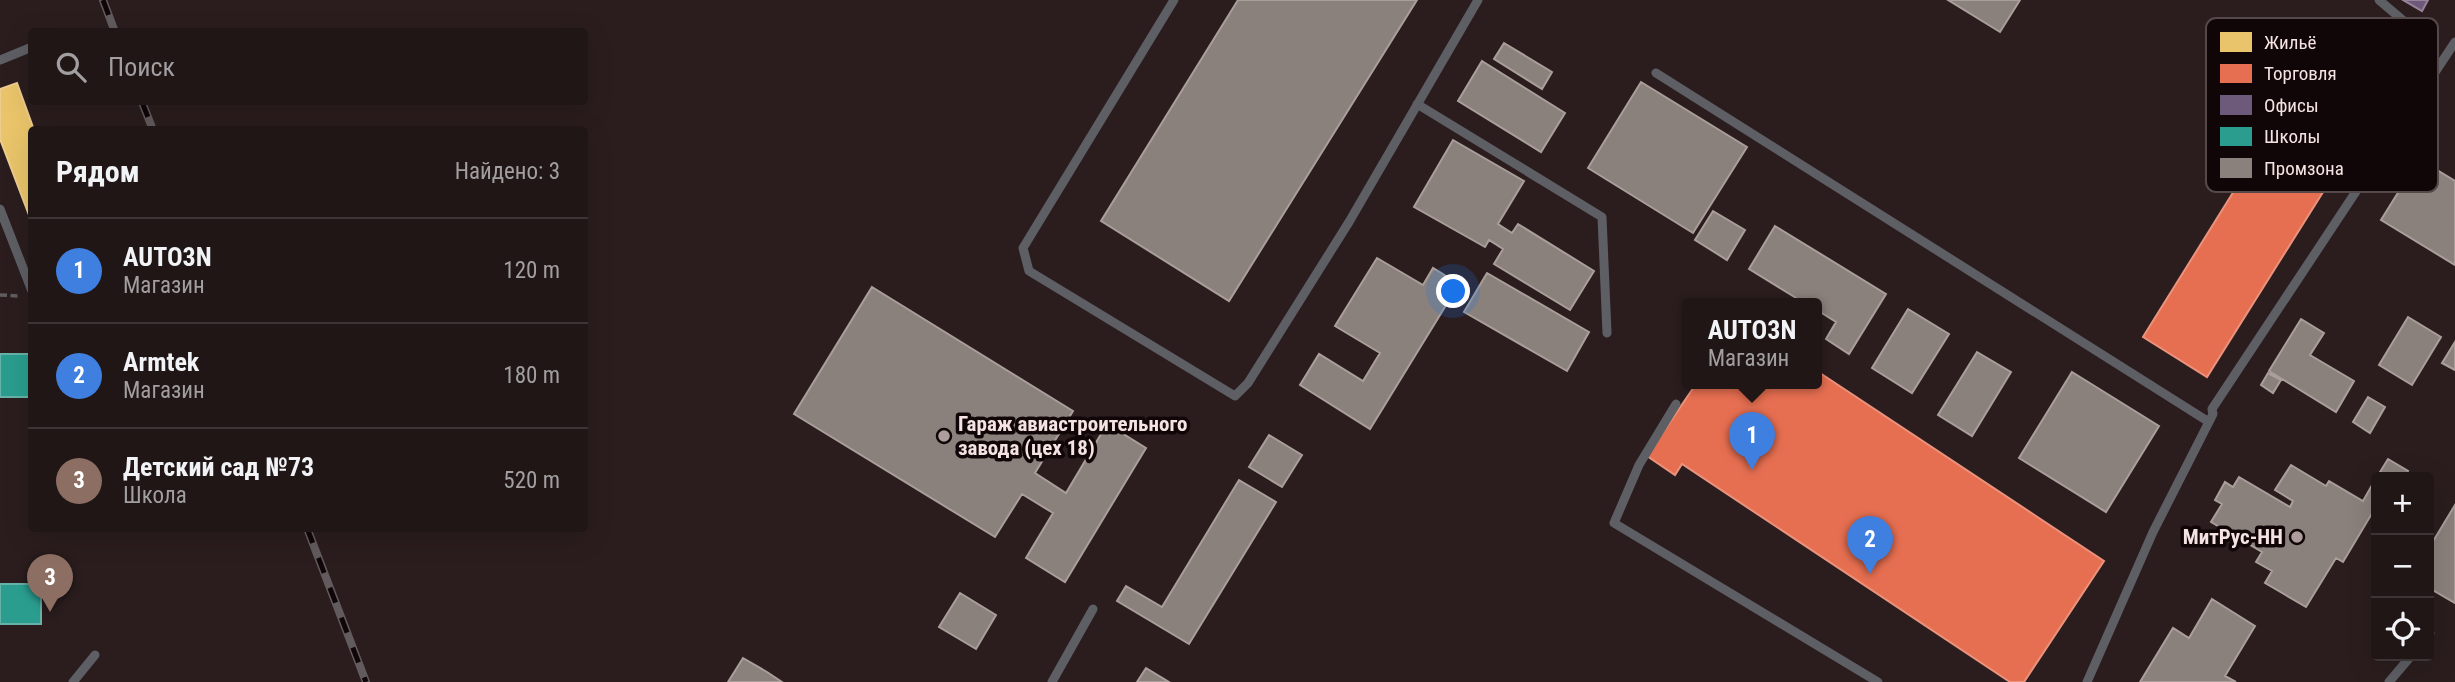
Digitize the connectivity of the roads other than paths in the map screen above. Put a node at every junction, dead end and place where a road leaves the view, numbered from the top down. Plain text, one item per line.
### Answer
1 (1174, 0) edge
2 (1478, 0) edge
3 (2379, 0) edge
4 (2400, 18) edge
5 (2455, 42) edge
6 (28, 49) edge
7 (0, 60) edge
8 (2438, 68) edge
9 (1656, 73) dead end
10 (1417, 104) junction
11 (2356, 192) edge
12 (0, 209) edge
13 (28, 281) edge
14 (1607, 333) dead end
15 (1676, 404) dead end
16 (2208, 422) junction
17 (1093, 609) dead end
18 (95, 655) dead end
19 (2407, 661) edge
20 (73, 682) edge
21 (1052, 682) edge
22 (1878, 682) edge
23 (2087, 682) edge
24 (2389, 682) edge

1 - 10 lane
2 - 10 lane
3 - 4 lane
5 - 8 lane
6 - 7 lane
9 - 16 lane
10 - 14 lane
11 - 16 lane
12 - 13 lane
15 - 22 lane
16 - 23 lane
17 - 21 lane
18 - 20 lane
19 - 24 lane

